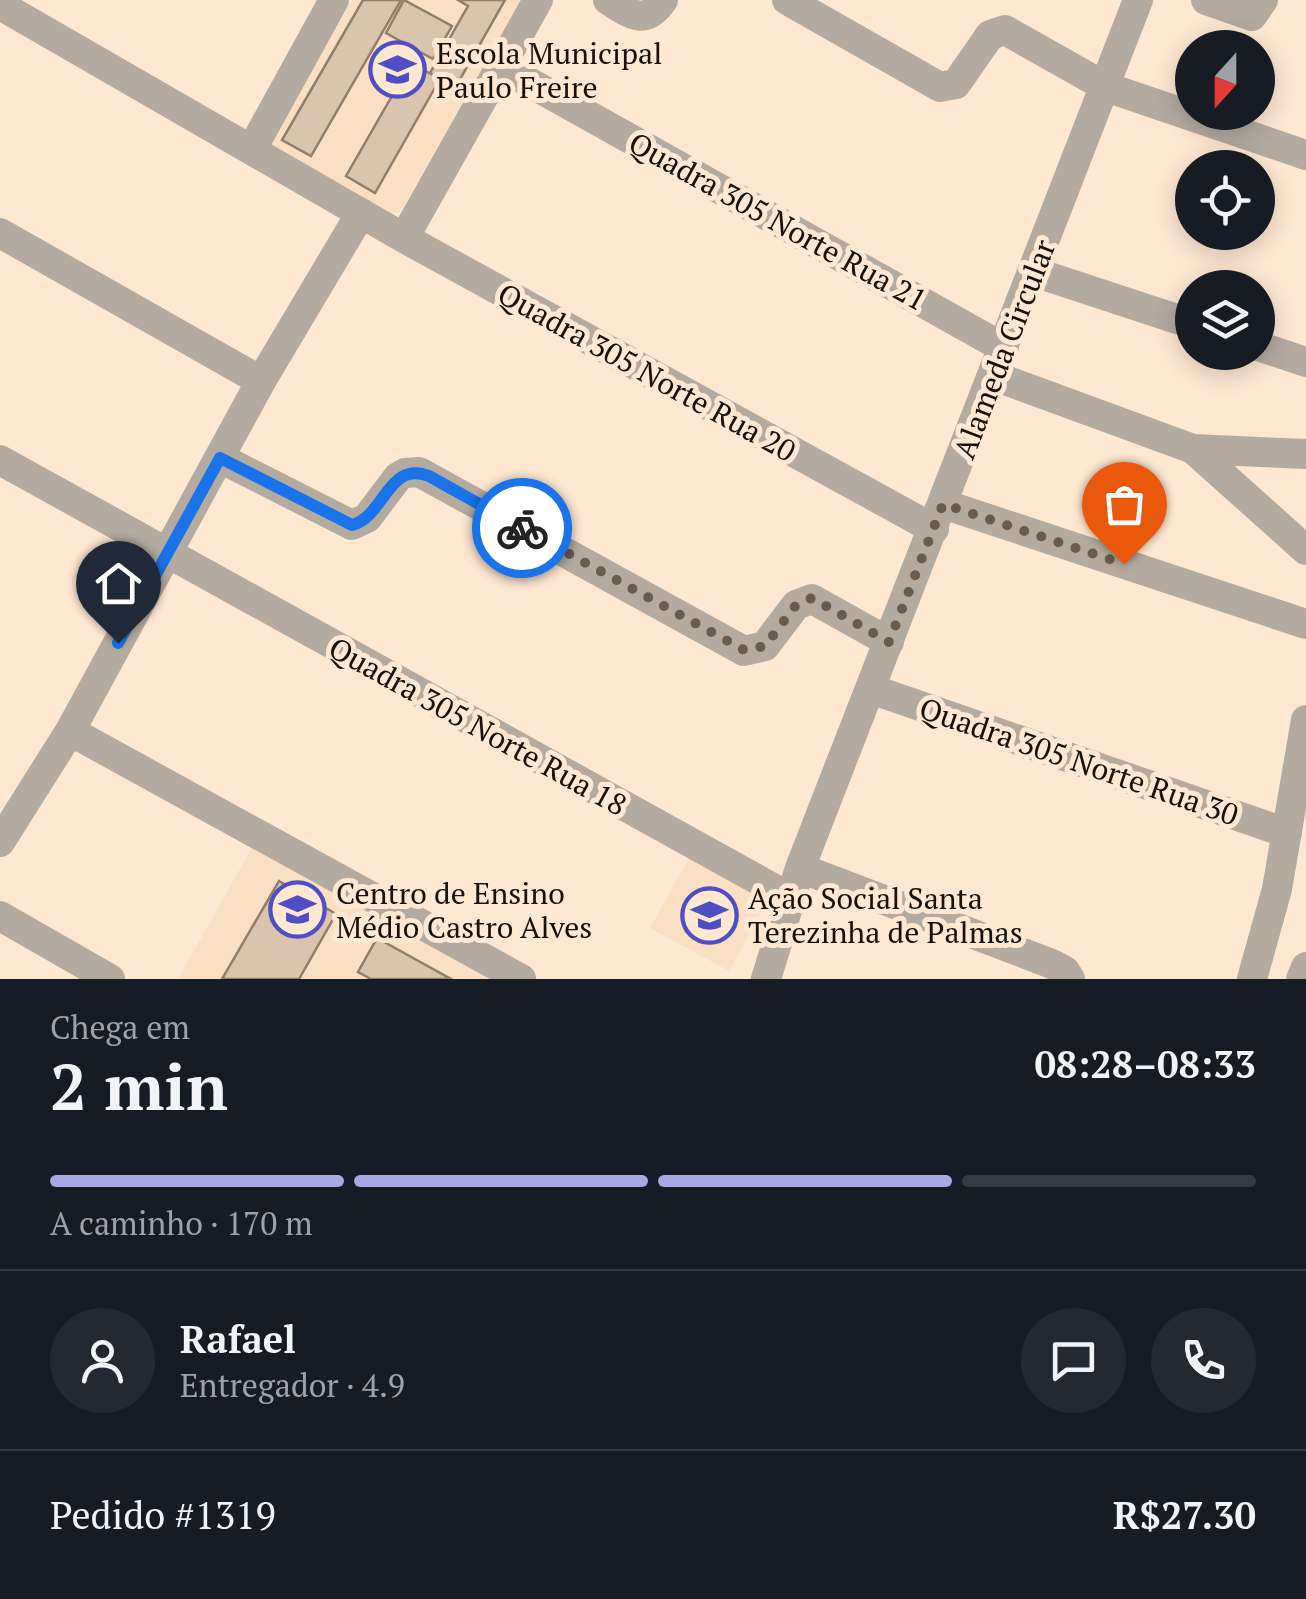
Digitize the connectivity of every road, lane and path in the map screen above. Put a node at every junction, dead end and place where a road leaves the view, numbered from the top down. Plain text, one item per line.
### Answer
1 (334, 0) edge
2 (538, 0) edge
3 (608, 0) edge
4 (663, 0) edge
5 (787, 0) edge
6 (1138, 0) edge
7 (1206, 0) edge
8 (1264, 0) edge
9 (0, 5) edge
10 (500, 66) junction
11 (1106, 88) junction
12 (252, 148) junction
13 (1306, 156) edge
14 (361, 213) junction
15 (0, 233) edge
16 (404, 238) junction
17 (1034, 272) junction
18 (1175, 318) edge
19 (1275, 352) edge
20 (999, 362) junction
21 (1306, 362) edge
22 (261, 381) junction
23 (1194, 449) junction
24 (1306, 454) edge
25 (220, 458) junction
26 (0, 460) edge
27 (938, 517) junction
28 (1306, 550) edge
29 (167, 555) junction
30 (1306, 624) edge
31 (889, 642) junction
32 (871, 689) junction
33 (1306, 720) edge
34 (70, 731) junction
35 (12, 791) edge
36 (1287, 833) junction
37 (0, 842) edge
38 (800, 868) junction
39 (790, 898) junction
40 (0, 916) edge
41 (1306, 967) edge
42 (1061, 971) edge
43 (110, 979) edge
44 (522, 979) edge
45 (766, 979) edge
46 (1252, 979) edge
47 (1302, 979) edge

1 - 12 street
2 - 10 street
3 - 4 street
5 - 11 street
6 - 11 street, Alameda Circular
7 - 8 street
9 - 12 street, Quadra 305 Norte Rua 20
10 - 16 street
10 - 20 street, Quadra 305 Norte Rua 21
11 - 13 street
11 - 17 street, Alameda Circular
12 - 14 street, Quadra 305 Norte Rua 20
14 - 16 street, Quadra 305 Norte Rua 20
14 - 22 street
15 - 22 street
16 - 27 street, Quadra 305 Norte Rua 20
17 - 18 street
17 - 20 street, Alameda Circular
19 - 21 street
20 - 23 street, Quadra 305 Norte Rua 21
20 - 27 street, Alameda Circular
22 - 25 street
23 - 24 street
23 - 28 street
25 - 29 street
25 - 31 street
26 - 29 street, Quadra 305 Norte Rua 18
27 - 30 street, Quadra 305 Norte Rua 20
27 - 31 street, Alameda Circular
29 - 34 street
29 - 39 street, Quadra 305 Norte Rua 18
31 - 32 street, Alameda Circular
32 - 36 street, Quadra 305 Norte Rua 30
32 - 38 street, Alameda Circular
33 - 36 street
34 - 35 street
34 - 44 street
35 - 37 street
36 - 46 street
38 - 39 street, Alameda Circular
38 - 42 street
39 - 45 street, Alameda Circular
40 - 43 street
41 - 47 street

